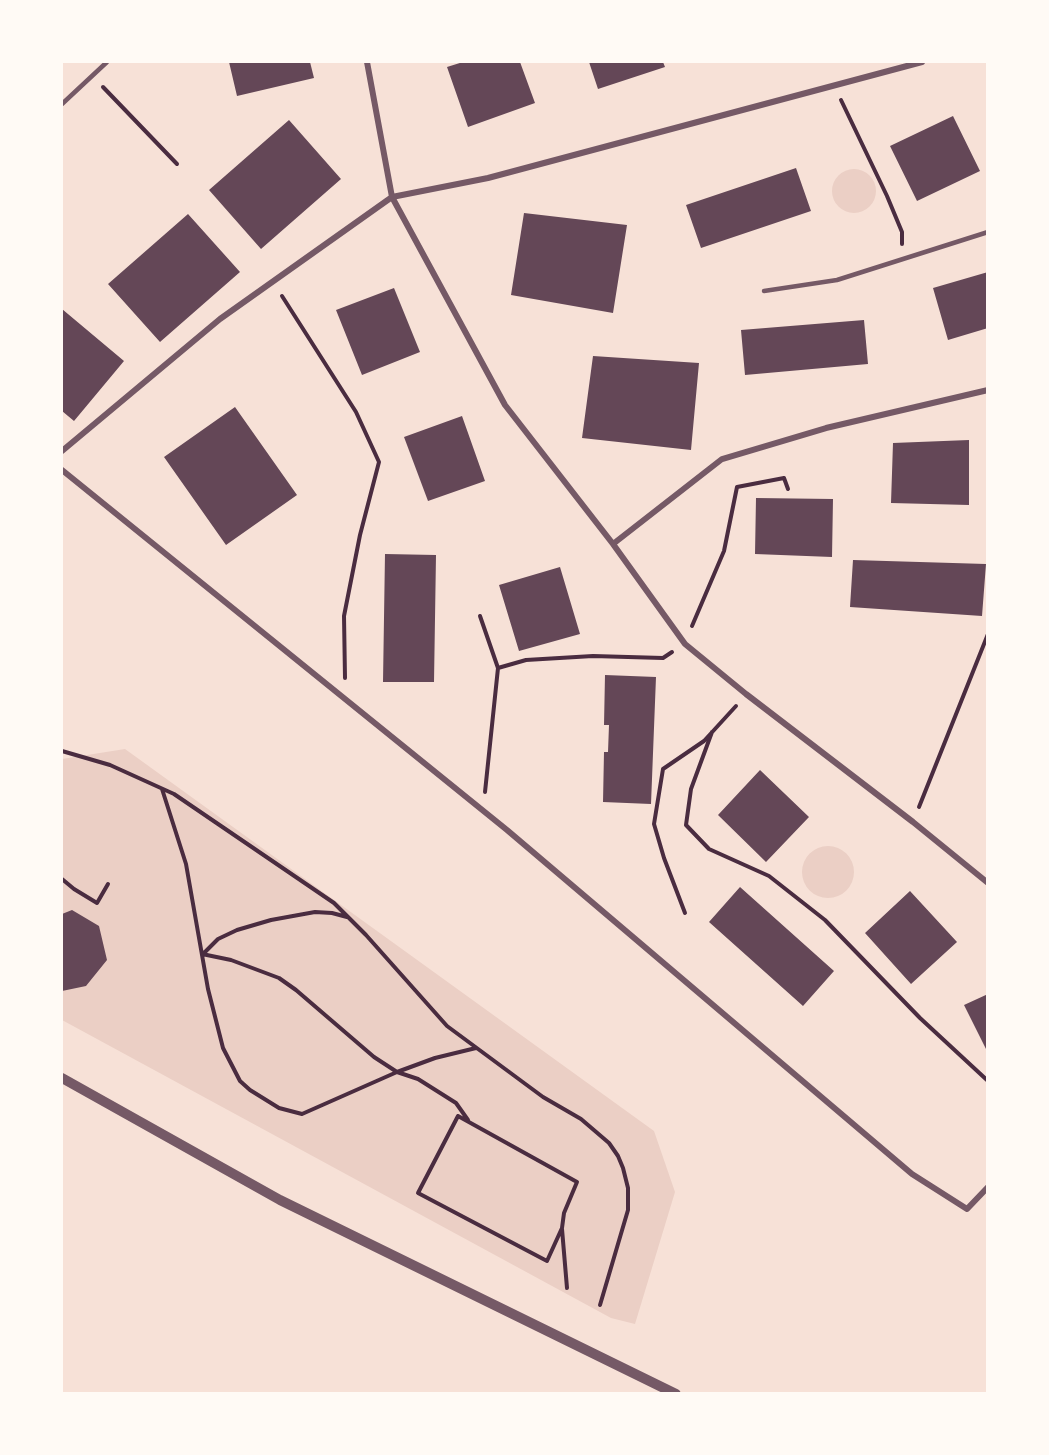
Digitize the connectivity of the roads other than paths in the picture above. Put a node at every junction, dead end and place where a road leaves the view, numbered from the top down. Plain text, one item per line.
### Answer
1 (107, 62) edge
2 (367, 62) edge
3 (922, 62) edge
4 (62, 104) edge
5 (392, 197) junction
6 (987, 232) edge
7 (764, 291) dead end
8 (987, 390) edge
9 (62, 451) edge
10 (62, 470) edge
11 (613, 544) junction
12 (987, 883) edge
13 (62, 1078) edge
14 (987, 1187) edge
15 (676, 1394) edge

1 - 4 lane
2 - 5 street
3 - 5 street
5 - 9 street
5 - 11 street
6 - 7 lane
8 - 11 street
10 - 14 street
11 - 12 street
13 - 15 street

